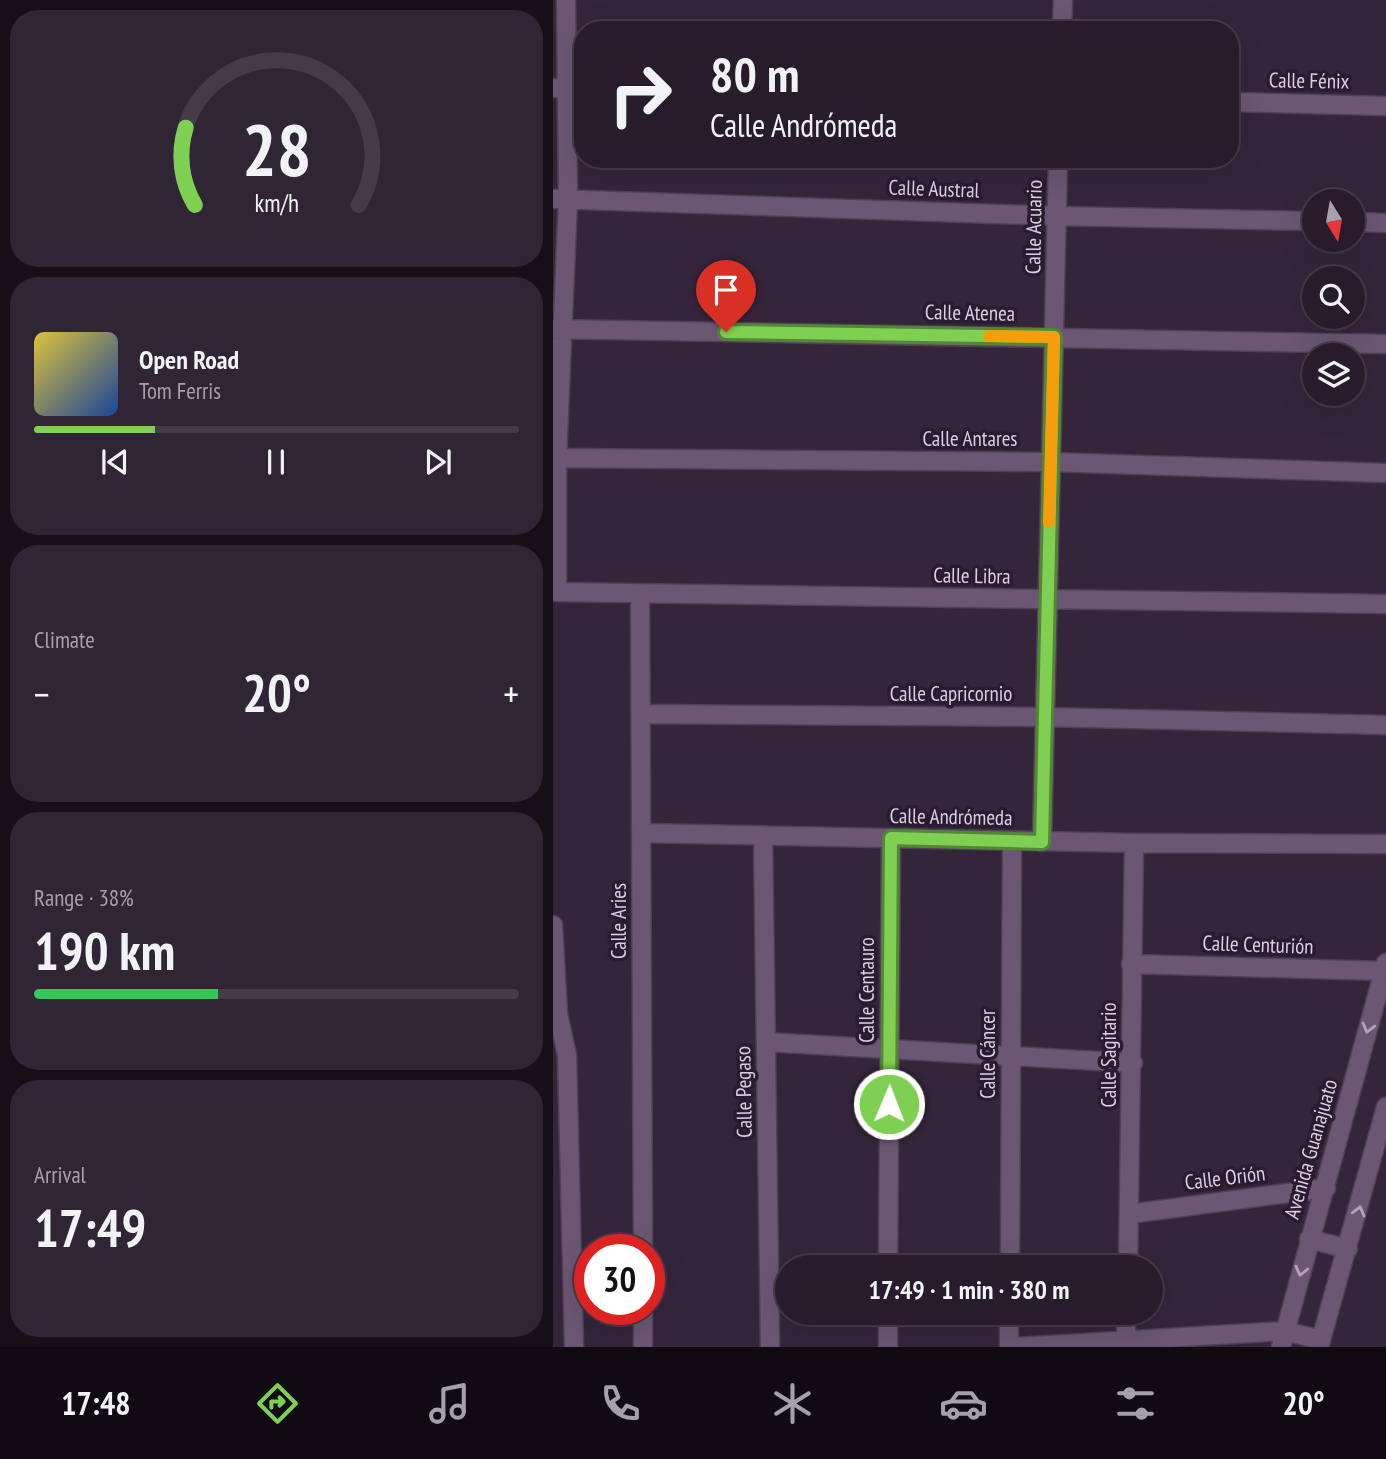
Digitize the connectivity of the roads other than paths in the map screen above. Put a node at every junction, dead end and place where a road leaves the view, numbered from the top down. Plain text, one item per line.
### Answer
1 (566, 0) edge
2 (1063, 0) edge
3 (1062, 21) edge
4 (568, 89) edge
5 (1239, 102) edge
6 (1386, 106) edge
7 (1058, 168) edge
8 (560, 199) edge
9 (1057, 216) junction
10 (1302, 221) edge
11 (1365, 222) edge
12 (1386, 223) edge
13 (557, 330) edge
14 (1054, 337) junction
15 (1386, 344) edge
16 (555, 458) edge
17 (1049, 462) junction
18 (1386, 473) edge
19 (640, 593) junction
20 (561, 595) edge
21 (1048, 601) junction
22 (1386, 604) edge
23 (642, 714) junction
24 (1044, 717) junction
25 (1386, 725) edge
26 (642, 833) junction
27 (763, 835) junction
28 (891, 838) junction
29 (1012, 841) junction
30 (1042, 842) junction
31 (1134, 843) junction
32 (1386, 844) edge
33 (553, 925) edge
34 (1131, 964) junction
35 (1385, 967) edge
36 (766, 1042) junction
37 (890, 1049) junction
38 (1011, 1058) junction
39 (1133, 1063) junction
40 (1386, 1107) edge
41 (1327, 1188) junction
42 (1129, 1214) junction
43 (643, 1234) edge
44 (1309, 1239) junction
45 (1348, 1249) junction
46 (888, 1255) edge
47 (1010, 1255) edge
48 (1128, 1255) edge
49 (643, 1325) edge
50 (888, 1325) edge
51 (1009, 1325) edge
52 (1126, 1325) edge
53 (1126, 1339) junction
54 (1283, 1339) edge
55 (1320, 1344) edge
56 (574, 1347) edge
57 (643, 1347) edge
58 (770, 1347) edge
59 (888, 1347) edge
60 (1009, 1347) edge
61 (1015, 1347) edge

1 - 4 street
2 - 3 street
4 - 8 street
5 - 6 street, Calle Fénix
7 - 9 street, Calle Acuario
8 - 9 street, Calle Austral
8 - 13 street
9 - 10 street, Calle Austral
9 - 14 street, Calle Acuario
11 - 12 street
13 - 14 street, Calle Atenea
13 - 16 street
14 - 15 street, Calle Atenea
14 - 17 street, Calle Acuario
16 - 17 street, Calle Antares
16 - 20 street
17 - 18 street, Calle Antares
17 - 21 street, Calle Acuario
19 - 20 street, Calle Libra
19 - 21 street, Calle Libra
19 - 23 street, Calle Aries
21 - 22 street, Calle Libra
21 - 24 street, Calle Acuario
23 - 24 street, Calle Capricornio
23 - 26 street, Calle Aries
24 - 25 street, Calle Capricornio
24 - 30 street, Calle Acuario
26 - 27 street, Calle Andrómeda
26 - 43 street, Calle Aries
27 - 28 street, Calle Andrómeda
27 - 36 street, Calle Pegaso
28 - 29 street, Calle Andrómeda
28 - 37 street, Calle Centauro
29 - 30 street, Calle Andrómeda
29 - 38 street, Calle Cáncer
30 - 31 street, Calle Andrómeda
31 - 32 street, Calle Andrómeda
31 - 34 street, Calle Sagitario
33 - 56 street
34 - 35 street, Calle Centurión
34 - 39 street, Calle Sagitario
35 -> 41 street, Avenida Guanajuato
36 - 37 street
36 - 58 street, Calle Pegaso
37 - 38 street
37 - 46 street, Calle Centauro
38 - 39 street
38 - 47 street, Calle Cáncer
39 - 42 street, Calle Sagitario
45 -> 40 street
41 - 42 street, Calle Orión
41 - 44 street, Avenida Guanajuato
42 - 48 street, Calle Sagitario
44 - 45 street
44 -> 54 street, Avenida Guanajuato
45 - 55 street
49 - 57 street
50 - 59 street
51 - 60 street
52 - 53 street
53 - 54 street
53 - 61 street
54 - 55 street

